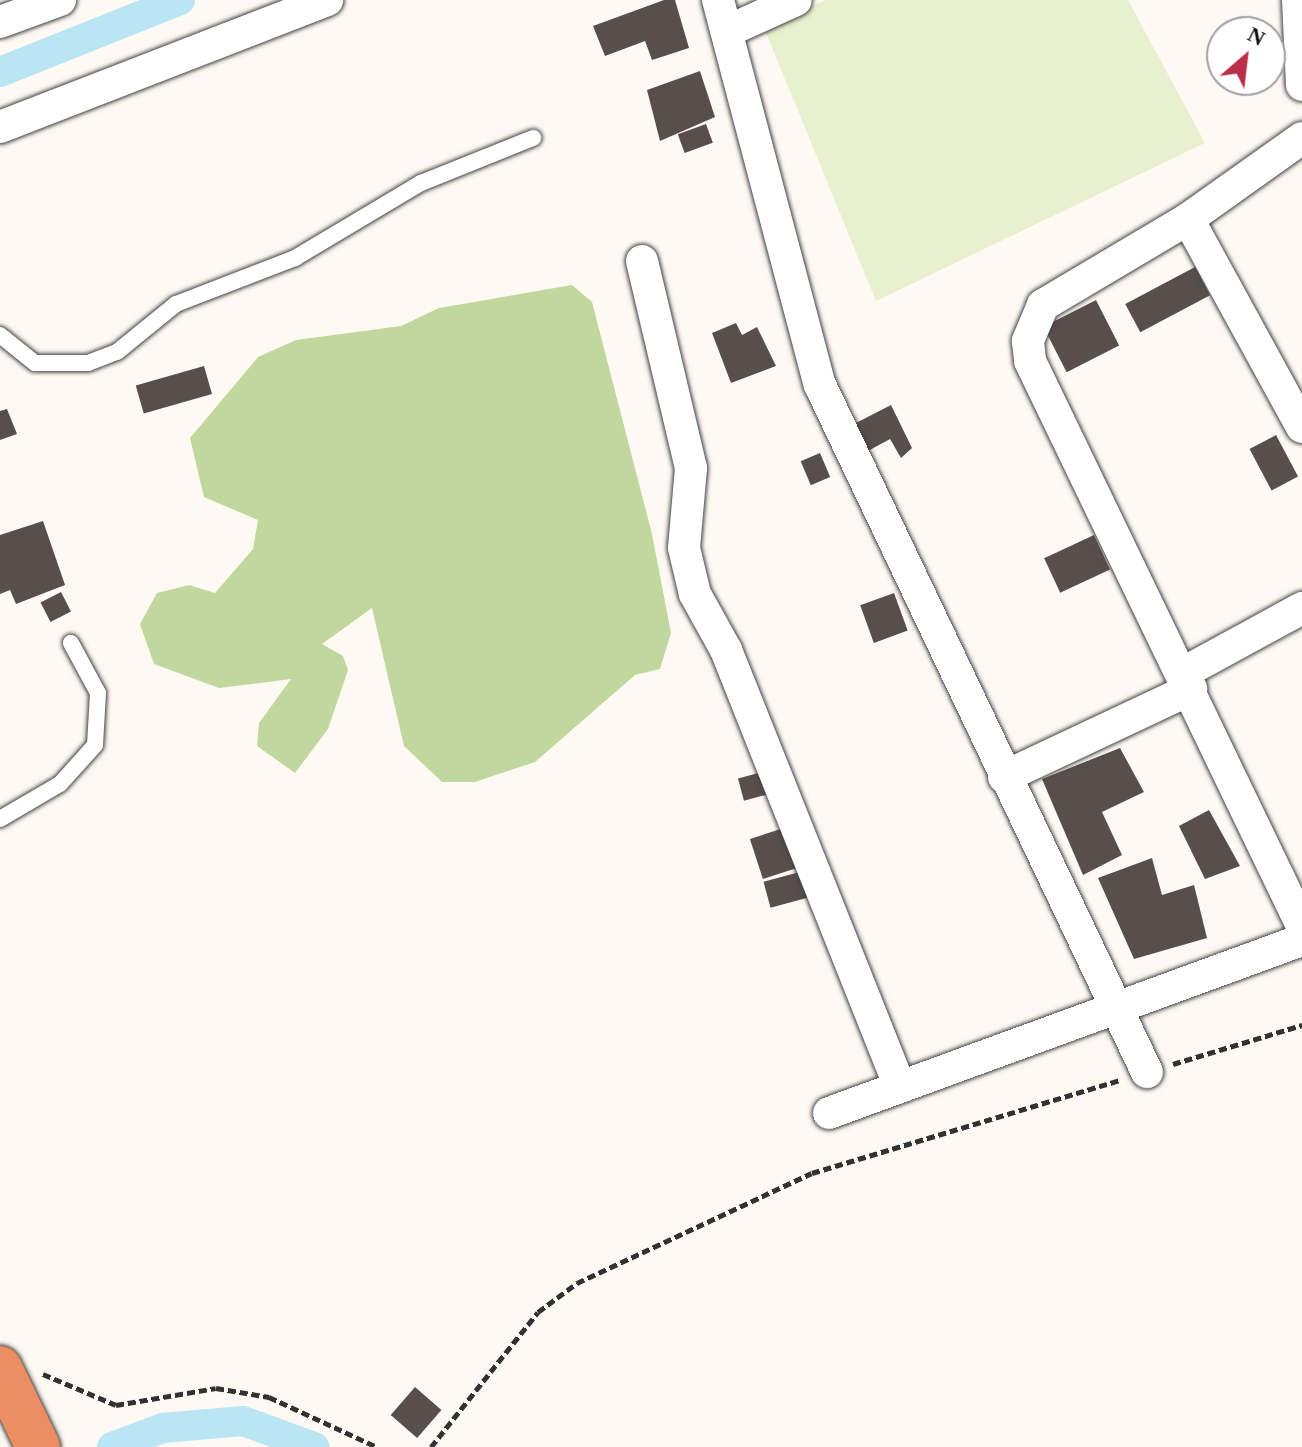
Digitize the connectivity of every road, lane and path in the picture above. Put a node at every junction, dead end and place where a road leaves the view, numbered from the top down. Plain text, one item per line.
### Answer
1 (60, 0) edge
2 (327, 0) edge
3 (718, 0) edge
4 (796, 0) edge
5 (1298, 0) edge
6 (0, 22) edge
7 (730, 30) junction
8 (1302, 85) edge
9 (0, 127) edge
10 (533, 138) dead end
11 (1302, 138) edge
12 (1188, 219) junction
13 (642, 261) dead end
14 (0, 335) edge
15 (1302, 427) edge
16 (1302, 608) edge
17 (71, 643) dead end
18 (1187, 681) junction
19 (1004, 777) junction
20 (0, 819) edge
21 (1302, 926) edge
22 (1302, 940) edge
23 (1121, 1004) junction
24 (1302, 1025) edge
25 (1147, 1072) junction
26 (899, 1084) junction
27 (829, 1113) dead end
28 (18, 1369) edge
29 (36, 1443) edge
30 (377, 1447) edge
31 (431, 1447) edge

1 - 6 street
2 - 9 street
3 - 7 street
4 - 7 street
5 - 8 street
7 - 19 street
10 - 14 lane
11 - 12 street
12 - 15 street
12 - 18 street
13 - 26 street
16 - 18 street
17 - 20 lane
18 - 19 street
18 - 21 street
19 - 23 street
22 - 23 street
23 - 25 street
23 - 26 street
24 - 25 path
25 - 31 path
26 - 27 street
28 - 29 highway
28 - 30 path

